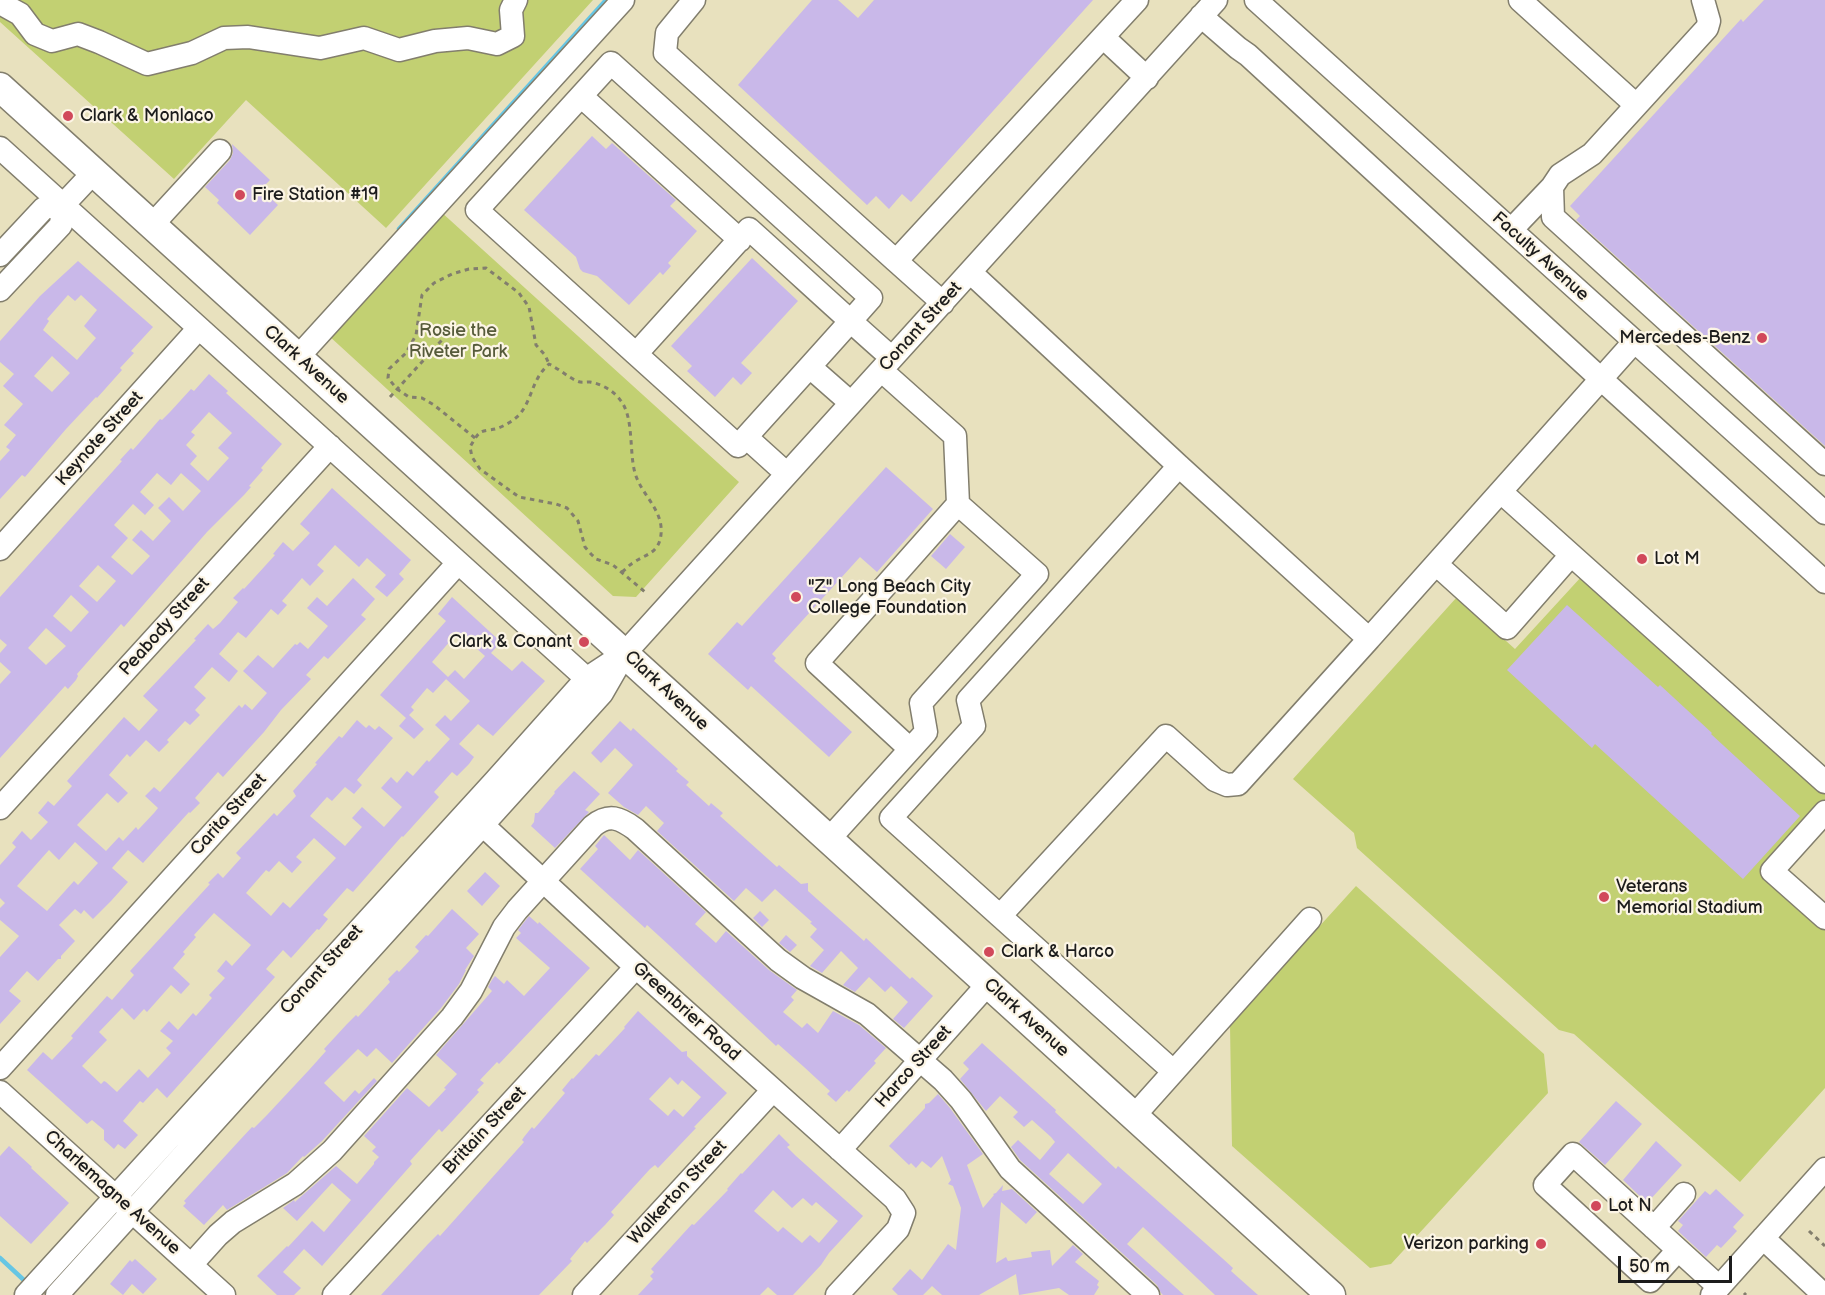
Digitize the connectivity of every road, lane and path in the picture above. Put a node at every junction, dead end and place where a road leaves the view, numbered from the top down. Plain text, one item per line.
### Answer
1 (516, 0) edge
2 (623, 0) edge
3 (694, 0) edge
4 (1137, 0) edge
5 (1256, 0) edge
6 (1520, 0) edge
7 (1702, 0) edge
8 (0, 3) edge
9 (1209, 8) edge
10 (1103, 37) junction
11 (1147, 78) junction
12 (0, 87) edge
13 (581, 96) junction
14 (1636, 105) junction
15 (0, 148) edge
16 (220, 151) dead end
17 (94, 172) junction
18 (1552, 187) junction
19 (63, 206) junction
20 (784, 219) junction
21 (152, 225) junction
22 (1511, 230) junction
23 (740, 240) junction
24 (764, 242) junction
25 (0, 255) edge
26 (896, 261) junction
27 (970, 272) junction
28 (0, 290) edge
29 (943, 303) junction
30 (850, 321) junction
31 (199, 328) junction
32 (451, 330) dead end
33 (1634, 342) junction
34 (636, 354) junction
35 (298, 357) junction
36 (549, 364) junction
37 (886, 364) junction
38 (810, 366) junction
39 (1601, 379) junction
40 (397, 389) junction
41 (390, 397) dead end
42 (851, 404) junction
43 (476, 438) junction
44 (742, 441) junction
45 (330, 446) junction
46 (1825, 464) edge
47 (1179, 466) junction
48 (787, 474) junction
49 (1501, 492) junction
50 (958, 504) junction
51 (1825, 513) edge
52 (0, 549) edge
53 (1571, 555) junction
54 (458, 563) junction
55 (1436, 564) junction
56 (622, 572) junction
57 (1825, 582) edge
58 (645, 592) dead end
59 (1369, 639) junction
60 (625, 653) junction
61 (594, 686) junction
62 (910, 749) junction
63 (1825, 782) edge
64 (0, 808) edge
65 (1825, 812) edge
66 (475, 819) junction
67 (829, 839) junction
68 (543, 881) junction
69 (1000, 916) junction
70 (1825, 918) edge
71 (1310, 919) dead end
72 (636, 967) junction
73 (988, 984) junction
74 (920, 1060) junction
75 (0, 1068) edge
76 (1173, 1071) junction
77 (773, 1090) junction
78 (0, 1092) edge
79 (1134, 1116) junction
80 (840, 1150) junction
81 (1825, 1169) edge
82 (1684, 1194) dead end
83 (115, 1196) junction
84 (132, 1212) junction
85 (1654, 1228) junction
86 (1809, 1231) dead end
87 (1763, 1238) junction
88 (1825, 1246) edge
89 (1678, 1250) junction
90 (191, 1265) junction
91 (60, 1291) edge
92 (1715, 1291) edge
93 (26, 1295) edge
94 (224, 1295) edge
95 (334, 1295) edge
96 (584, 1295) edge
97 (837, 1295) edge
98 (1149, 1295) edge
99 (1331, 1295) edge
100 (1824, 1295) edge

1 - 8 street
2 - 35 street
3 - 26 street
4 - 10 street
5 - 22 street, Faculty Avenue
6 - 14 street
7 - 14 street
9 - 11 street, Conant Street
9 - 39 street
10 - 11 street
10 - 26 street
11 - 27 street, Conant Street
12 - 17 main road, Clark Avenue
13 - 20 street
13 - 23 street
13 - 34 street
14 - 18 street
15 - 19 street
16 - 21 street
17 - 19 street
17 - 21 main road, Clark Avenue
18 - 22 street
18 - 46 street
19 - 25 street
19 - 28 street
19 - 31 street
20 - 24 street
20 - 30 street
21 - 35 main road, Clark Avenue
22 - 33 street, Faculty Avenue
23 - 24 street
23 - 34 street
24 - 30 street
26 - 29 street
27 - 29 street, Conant Street
27 - 47 street
29 - 37 street, Conant Street
30 - 37 street
30 - 38 street
31 - 45 street
31 - 52 street, Keynote Street
32 - 40 path
33 - 39 street
33 - 51 street, Faculty Avenue
34 - 44 street
35 - 60 main road, Clark Avenue
36 - 40 path
36 - 43 path
36 - 56 path
37 - 42 street, Conant Street
37 - 50 street
38 - 42 street
38 - 44 street
39 - 49 street
39 - 57 street
40 - 41 path
40 - 43 path
42 - 48 street, Conant Street
43 - 56 path
44 - 48 street
45 - 54 street
45 - 64 street, Peabody Street
47 - 59 street
47 - 69 street
48 - 60 street, Conant Street
49 - 53 street
49 - 55 street
50 - 62 street
50 - 62 street
53 - 55 street
53 - 63 street
54 - 61 street
54 - 75 street, Carita Street
55 - 59 street
56 - 58 path
59 - 69 street
60 - 61 street, Conant Street
60 - 67 main road, Clark Avenue
61 - 66 street, Conant Street
62 - 67 street
65 - 70 street
66 - 68 street, Greenbrier Road
66 - 83 street, Conant Street
66 - 84 street, Conant Street
67 - 73 main road, Clark Avenue
68 - 72 street, Greenbrier Road
68 - 74 street
68 - 90 street
69 - 76 street
71 - 76 street
72 - 77 street, Greenbrier Road
72 - 95 street, Brittain Street
73 - 74 street, Harco Street
73 - 79 main road, Clark Avenue
74 - 80 street, Harco Street
74 - 98 street
76 - 79 street
77 - 80 street, Greenbrier Road
77 - 96 street, Walkerton Street
78 - 83 street, Charlemagne Avenue
79 - 99 main road, Clark Avenue
80 - 97 street, Greenbrier Road
81 - 87 street
82 - 85 street
83 - 84 street, Charlemagne Avenue
83 - 93 street, Conant Street
84 - 90 street, Charlemagne Avenue
84 - 91 street, Conant Street
85 - 89 street
85 - 89 street
86 - 88 path
87 - 92 street
87 - 100 street
89 - 92 street
90 - 94 street, Charlemagne Avenue

